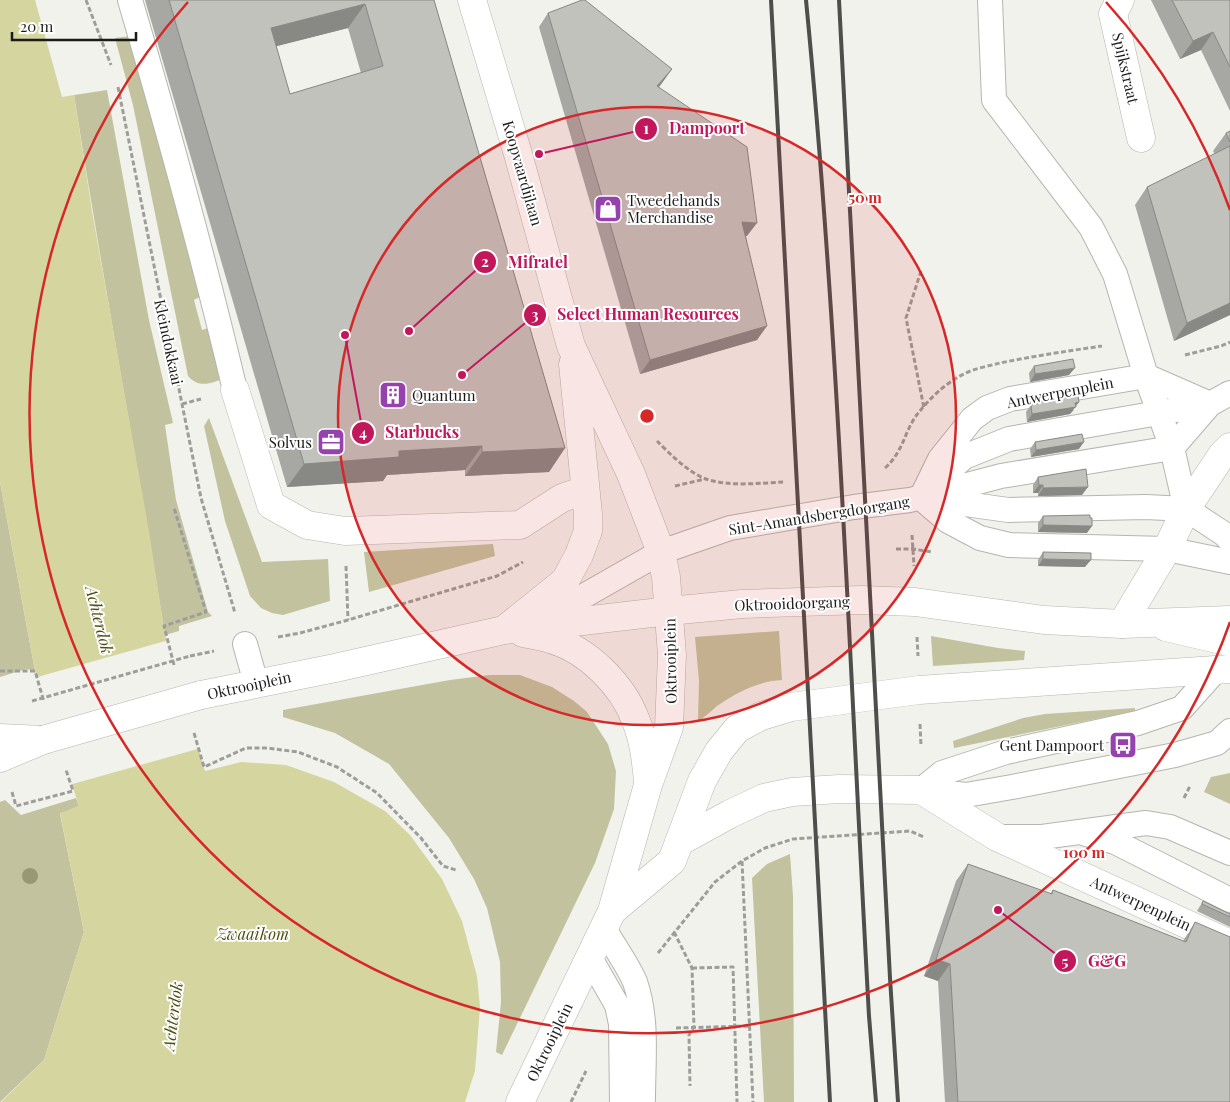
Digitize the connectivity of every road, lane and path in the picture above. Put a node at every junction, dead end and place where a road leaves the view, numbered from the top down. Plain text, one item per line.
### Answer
1 (86, 0) edge
2 (130, 0) edge
3 (472, 0) edge
4 (990, 0) edge
5 (1120, 0) edge
6 (112, 67) dead end
7 (117, 85) dead end
8 (1141, 138) dead end
9 (921, 271) dead end
10 (1230, 342) edge
11 (571, 346) junction
12 (1191, 354) dead end
13 (1146, 376) junction
14 (235, 390) joint
15 (1220, 398) edge
16 (924, 408) dead end
17 (1160, 412) junction
18 (903, 446) dead end
19 (1172, 448) junction
20 (1226, 451) edge
21 (883, 470) dead end
22 (793, 482) dead end
23 (668, 488) dead end
24 (921, 498) junction
25 (586, 502) junction
26 (174, 508) dead end
27 (1186, 509) junction
28 (912, 534) dead end
29 (1230, 540) edge
30 (1167, 549) junction
31 (661, 552) junction
32 (529, 556) dead end
33 (1230, 562) edge
34 (914, 564) dead end
35 (347, 577) dead end
36 (670, 610) junction
37 (348, 620) junction
38 (1230, 620) edge
39 (1122, 624) junction
40 (1150, 624) junction
41 (164, 626) dead end
42 (504, 630) junction
43 (1230, 642) edge
44 (245, 644) junction
45 (190, 656) dead end
46 (1223, 669) edge
47 (0, 670) edge
48 (35, 671) dead end
49 (256, 683) junction
50 (32, 701) dead end
51 (920, 720) dead end
52 (1230, 731) edge
53 (0, 738) edge
54 (43, 740) junction
55 (921, 745) dead end
56 (0, 758) edge
57 (204, 767) dead end
58 (648, 785) junction
59 (11, 789) dead end
60 (921, 790) junction
61 (73, 791) dead end
62 (910, 830) dead end
63 (1077, 832) junction
64 (997, 837) junction
65 (680, 842) junction
66 (1230, 853) edge
67 (456, 870) dead end
68 (1230, 900) edge
69 (608, 920) junction
70 (674, 932) dead end
71 (1230, 944) edge
72 (590, 958) junction
73 (692, 968) junction
74 (734, 1025) junction
75 (750, 1026) junction
76 (694, 1027) junction
77 (675, 1028) dead end
78 (690, 1086) dead end
79 (520, 1102) edge
80 (622, 1102) edge
81 (642, 1102) edge
82 (737, 1102) edge
83 (753, 1102) edge

1 - 6 path
2 - 14 lane
3 - 11 main road, Koopvaardijlaan
4 - 13 lane
5 - 8 main road, Spijkstraat
7 - 44 path, Kleindokkaai
9 - 16 path
10 - 12 path
11 - 25 main road, Koopvaardijlaan
11 - 31 main road, Koopvaardijlaan
13 - 15 lane
13 - 17 lane
13 - 24 lane, Antwerpenplein
14 - 25 main road
15 - 17 lane
15 - 19 lane
17 - 19 lane
17 - 24 lane
18 - 21 path
19 - 24 lane
19 - 27 lane
20 - 27 main road
22 - 23 path
24 - 27 lane
24 - 30 lane
24 - 31 lane, Sint-Amandsbergdoorgang
25 - 42 main road, Oktrooiplein
26 - 41 path
27 - 29 lane
27 - 30 main road
28 - 34 path
30 - 33 lane
30 - 39 main road
31 - 36 main road, Koopvaardijlaan
31 - 42 lane, Oktrooiplein
32 - 37 path
35 - 37 path
36 - 39 main road, Oktrooidoorgang
36 - 42 main road, Oktrooiplein
36 - 58 main road, Oktrooiplein
37 - 44 path
38 - 40 main road
39 - 40 main road
40 - 43 main road
42 - 49 main road, Oktrooiplein
42 - 58 main road, Oktrooiplein
44 - 49 lane
45 - 50 path, bridge
46 - 60 lane
46 - 65 main road
47 - 48 path
49 - 54 main road, Oktrooiplein, bridge
51 - 55 path
52 - 60 lane
53 - 54 main road
54 - 56 main road, Oktrooiplein
57 - 67 path
58 - 69 main road, Oktrooiplein
59 - 61 path
60 - 64 main road, Antwerpenplein
60 - 65 main road
62 - 75 path
63 - 64 lane
63 - 66 lane
63 - 68 lane
64 - 71 main road, Antwerpenplein
65 - 69 main road
69 - 72 main road, Oktrooiplein
69 - 81 lane
70 - 73 path
72 - 79 main road, Oktrooiplein
72 - 80 lane
73 - 74 path
73 - 76 path
74 - 75 path
74 - 76 path
74 - 82 path
75 - 83 path
76 - 77 path
76 - 78 path

